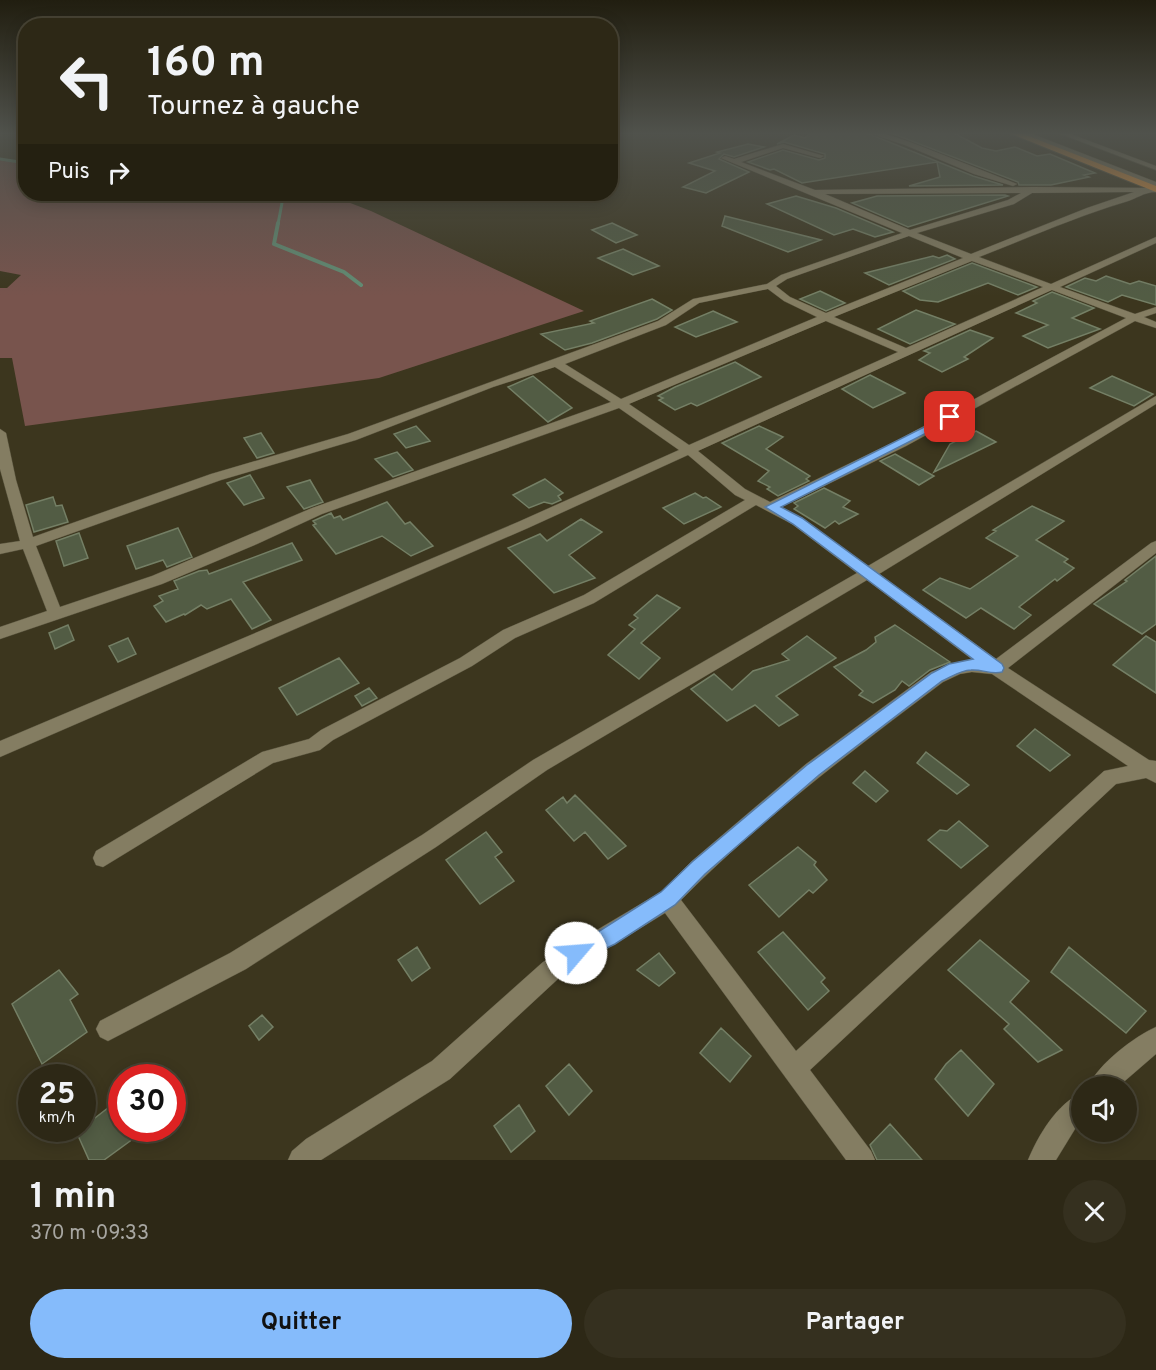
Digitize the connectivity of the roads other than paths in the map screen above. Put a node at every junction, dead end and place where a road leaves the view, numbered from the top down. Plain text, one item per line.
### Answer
1 (802, 187) edge
2 (1025, 187) edge
3 (1033, 189) junction
4 (1153, 189) edge
5 (814, 192) junction
6 (909, 234) junction
7 (1156, 240) edge
8 (975, 258) junction
9 (770, 286) junction
10 (1051, 288) junction
11 (1156, 310) edge
12 (1135, 317) junction
13 (826, 319) junction
14 (1156, 325) edge
15 (906, 352) junction
16 (556, 363) junction
17 (1156, 399) edge
18 (621, 403) junction
19 (0, 433) edge
20 (689, 450) junction
21 (755, 500) junction
22 (771, 507) junction
23 (27, 544) junction
24 (1156, 546) edge
25 (0, 549) edge
26 (867, 573) junction
27 (55, 614) junction
28 (0, 633) edge
29 (996, 668) junction
30 (0, 749) edge
31 (1154, 769) edge
32 (104, 858) dead end
33 (668, 898) junction
34 (108, 1029) dead end
35 (1156, 1040) edge
36 (794, 1069) junction
37 (1111, 1076) edge
38 (1071, 1115) edge
39 (301, 1160) edge
40 (862, 1160) edge
41 (1041, 1160) edge

1 - 5 street
2 - 3 street
3 - 4 street
3 - 5 street
3 - 6 street
4 - 8 street
5 - 6 street
6 - 8 street
6 - 9 street
7 - 10 street
8 - 10 street
8 - 13 street
9 - 13 street
9 - 16 street
10 - 12 street
10 - 15 street
11 - 12 street
12 - 14 street
12 - 22 street
13 - 15 street
13 - 18 street
15 - 20 street
16 - 18 street
16 - 23 street
17 - 26 street
18 - 20 street
18 - 27 street
19 - 23 street
20 - 21 street
20 - 30 street
21 - 22 street
21 - 32 street
22 - 26 street
23 - 25 street
23 - 27 street
24 - 29 street
26 - 29 street
26 - 34 street
27 - 28 street
29 - 31 street
29 - 33 street
31 - 36 street
33 - 36 street
33 - 39 street
35 - 37 street
36 - 40 street
38 - 41 street

